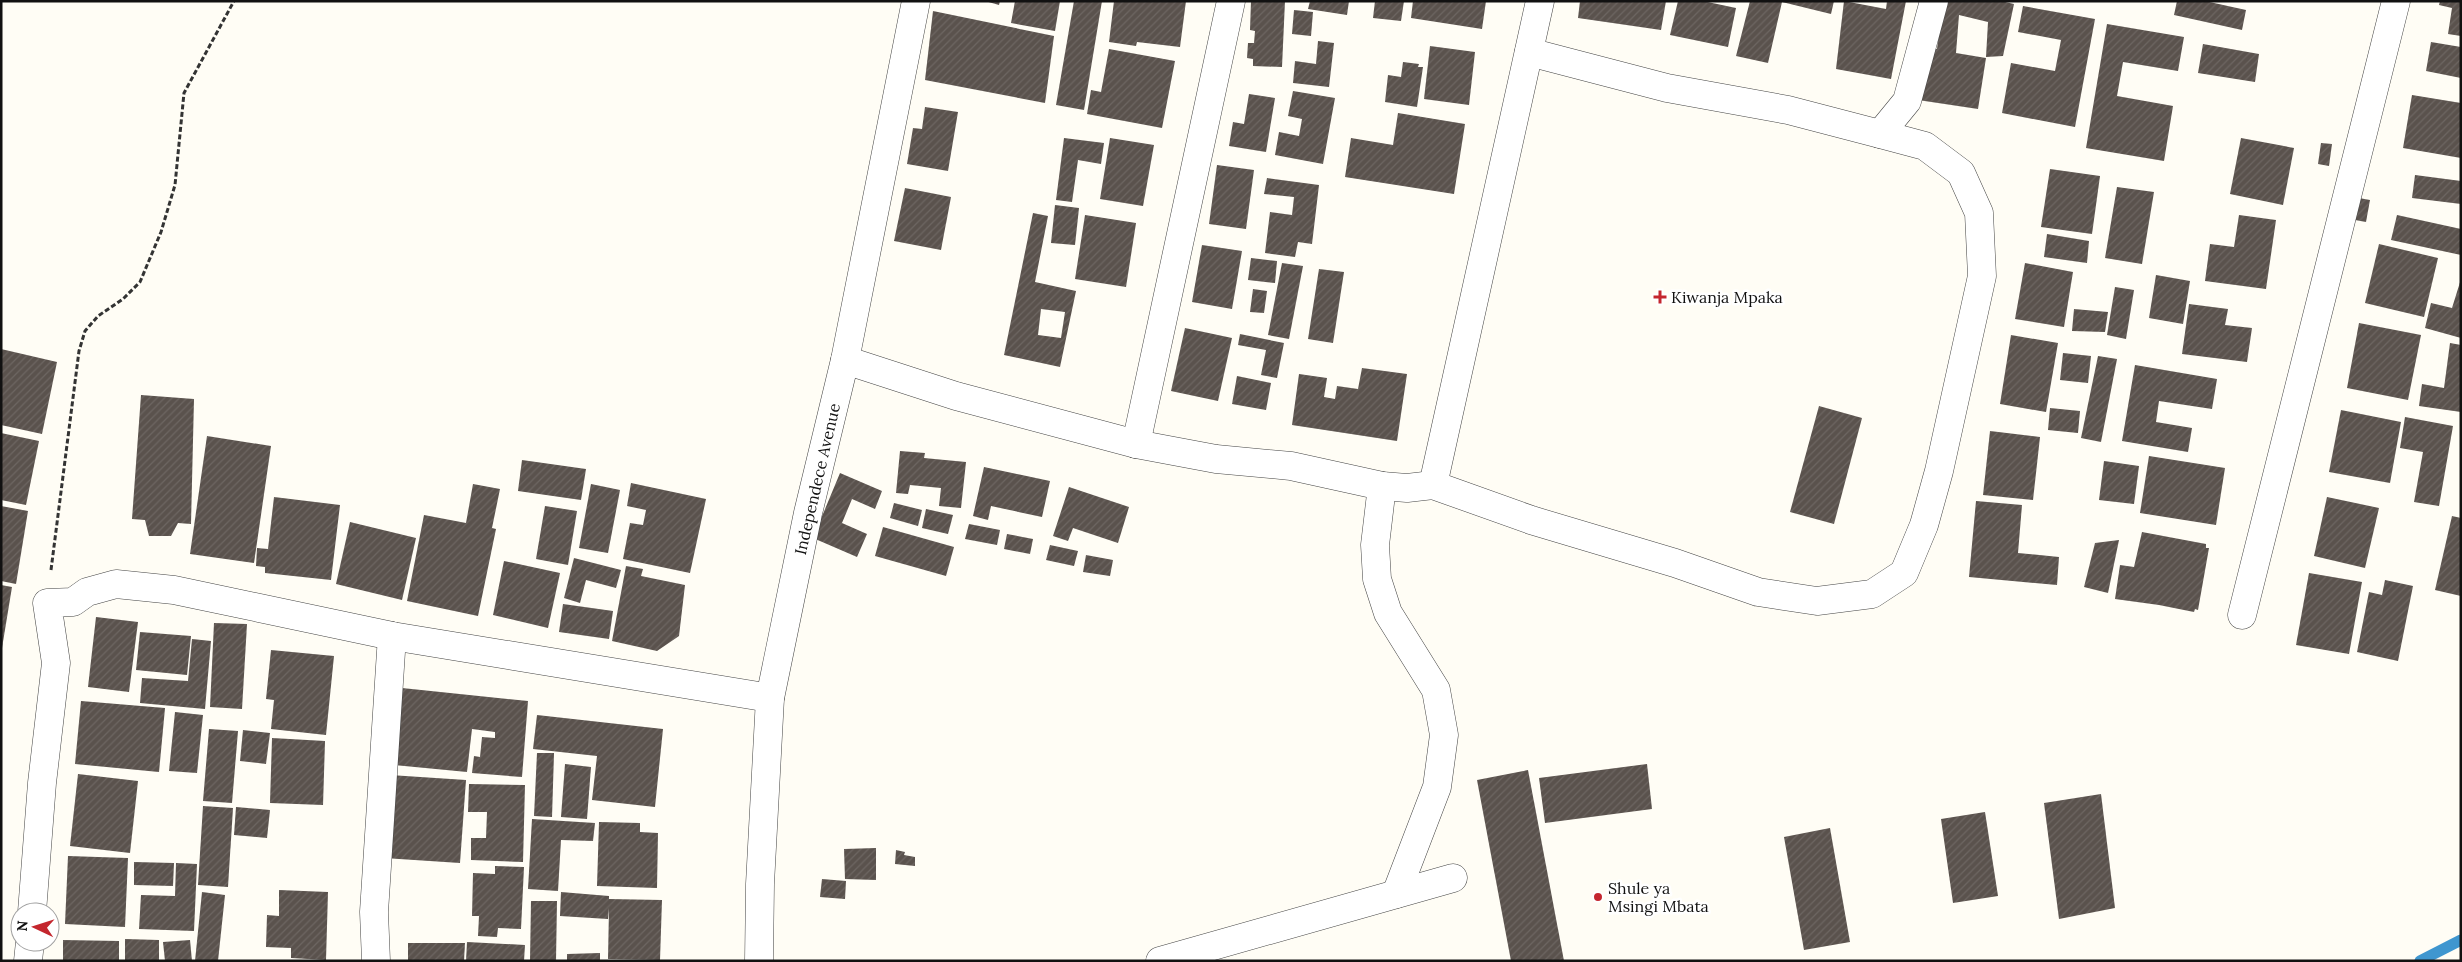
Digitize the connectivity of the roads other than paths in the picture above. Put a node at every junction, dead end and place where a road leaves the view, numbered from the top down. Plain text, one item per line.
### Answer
1 (916, 1) edge
2 (1231, 1) edge
3 (1540, 1) edge
4 (1934, 1) edge
5 (2396, 1) edge
6 (1529, 52) junction
7 (1880, 134) junction
8 (845, 360) junction
9 (1136, 444) junction
10 (1433, 485) junction
11 (1382, 486) junction
12 (2242, 615) dead end
13 (392, 636) junction
14 (770, 698) junction
15 (1453, 878) dead end
16 (1396, 894) junction
17 (33, 902) edge
18 (376, 961) edge
19 (759, 961) edge
20 (1160, 961) edge

1 - 8 street, Independece Avenue
2 - 9 street
3 - 6 street
4 - 7 street
5 - 12 street
6 - 7 street
6 - 10 street
7 - 10 street
8 - 9 street
8 - 14 street, Independece Avenue
9 - 11 street
10 - 11 street
11 - 16 street
13 - 14 street
13 - 17 street
13 - 18 street
14 - 19 street, Independece Avenue
15 - 16 street
16 - 20 street

